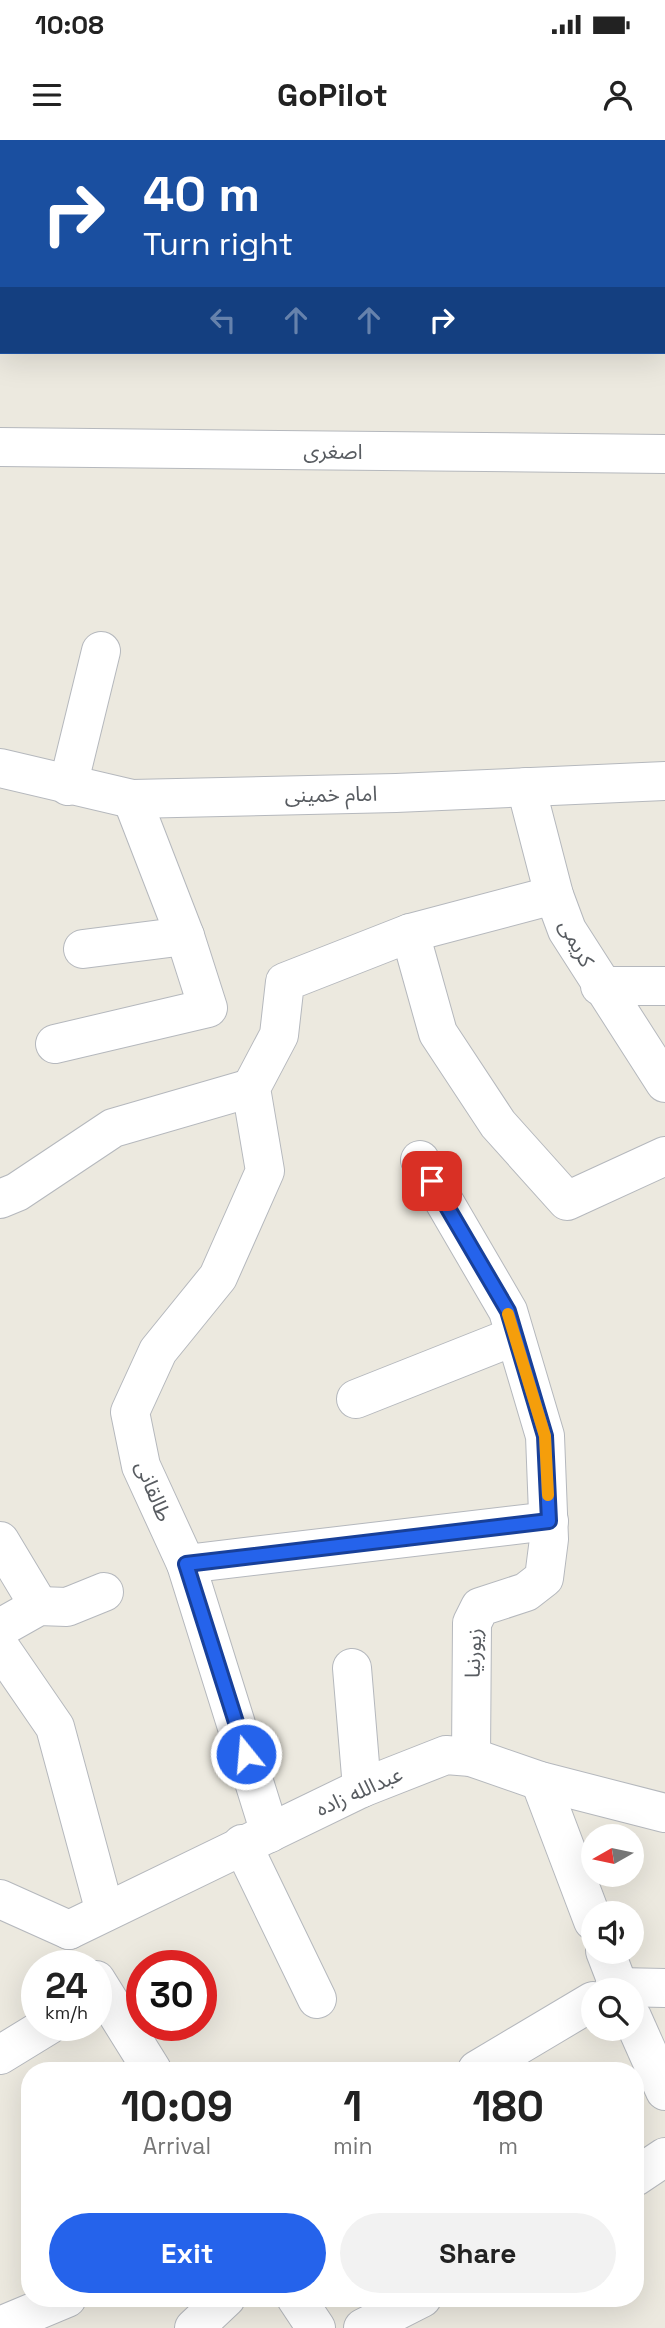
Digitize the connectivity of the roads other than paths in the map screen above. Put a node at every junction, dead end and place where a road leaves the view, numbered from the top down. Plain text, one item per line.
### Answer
1 (0, 447) edge
2 (665, 454) edge
3 (101, 650) dead end
4 (0, 768) edge
5 (665, 781) edge
6 (68, 786) junction
7 (526, 787) junction
8 (132, 799) junction
9 (554, 895) junction
10 (410, 933) junction
11 (185, 936) junction
12 (83, 949) dead end
13 (600, 986) junction
14 (665, 986) edge
15 (55, 1044) dead end
16 (665, 1083) edge
17 (251, 1088) junction
18 (665, 1156) edge
19 (420, 1160) dead end
20 (0, 1199) edge
21 (515, 1336) junction
22 (356, 1399) dead end
23 (549, 1521) junction
24 (0, 1541) edge
25 (186, 1564) junction
26 (104, 1592) dead end
27 (39, 1606) junction
28 (0, 1628) edge
29 (0, 1647) edge
30 (352, 1668) dead end
31 (471, 1757) junction
32 (540, 1781) junction
33 (362, 1787) junction
34 (665, 1813) edge
35 (256, 1838) junction
36 (0, 1899) edge
37 (585, 1901) edge
38 (105, 1912) junction
39 (69, 1930) junction
40 (79, 1950) edge
41 (665, 1988) edge
42 (644, 1992) edge
43 (317, 1999) dead end
44 (112, 2008) edge
45 (581, 2015) edge
46 (23, 2041) edge
47 (638, 2041) edge
48 (0, 2055) edge
49 (147, 2062) edge
50 (492, 2062) edge
51 (665, 2091) edge
52 (665, 2157) edge
53 (644, 2171) edge
54 (46, 2307) edge
55 (216, 2307) edge
56 (302, 2307) edge
57 (404, 2307) edge
58 (0, 2326) edge
59 (194, 2328) edge
60 (316, 2328) edge
61 (363, 2328) edge

1 - 2 street, اصغری
3 - 6 street
4 - 6 street, امام خمینی
5 - 7 street, امام خمینی
6 - 8 street, امام خمینی
7 - 8 street, امام خمینی
7 - 9 street, کریمی
8 - 11 street
9 - 10 street
9 - 13 street, کریمی
10 - 17 street
10 - 18 street
11 - 12 street
11 - 15 street
13 - 14 street
13 - 16 street, کریمی
17 - 20 street
17 - 25 street, طالقانی
19 - 21 street, زیورنیا
21 - 22 street
21 - 23 street, زیورنیا
23 - 25 street
23 - 31 street, زیورنیا
24 - 27 street
25 - 35 street, طالقانی
26 - 27 street
27 - 28 street
29 - 38 street
30 - 33 street
31 - 32 street, عبدالله زاده
31 - 33 street, عبدالله زاده
32 - 34 street, عبدالله زاده
32 - 37 street
33 - 35 street, عبدالله زاده
35 - 38 street, عبدالله زاده
35 - 43 street, طالقانی
36 - 39 street
38 - 39 street, عبدالله زاده
39 - 40 street
41 - 42 street
44 - 49 street
45 - 50 street
46 - 48 street
47 - 51 street
52 - 53 street
54 - 58 street
55 - 59 street
56 - 60 street
57 - 61 street

